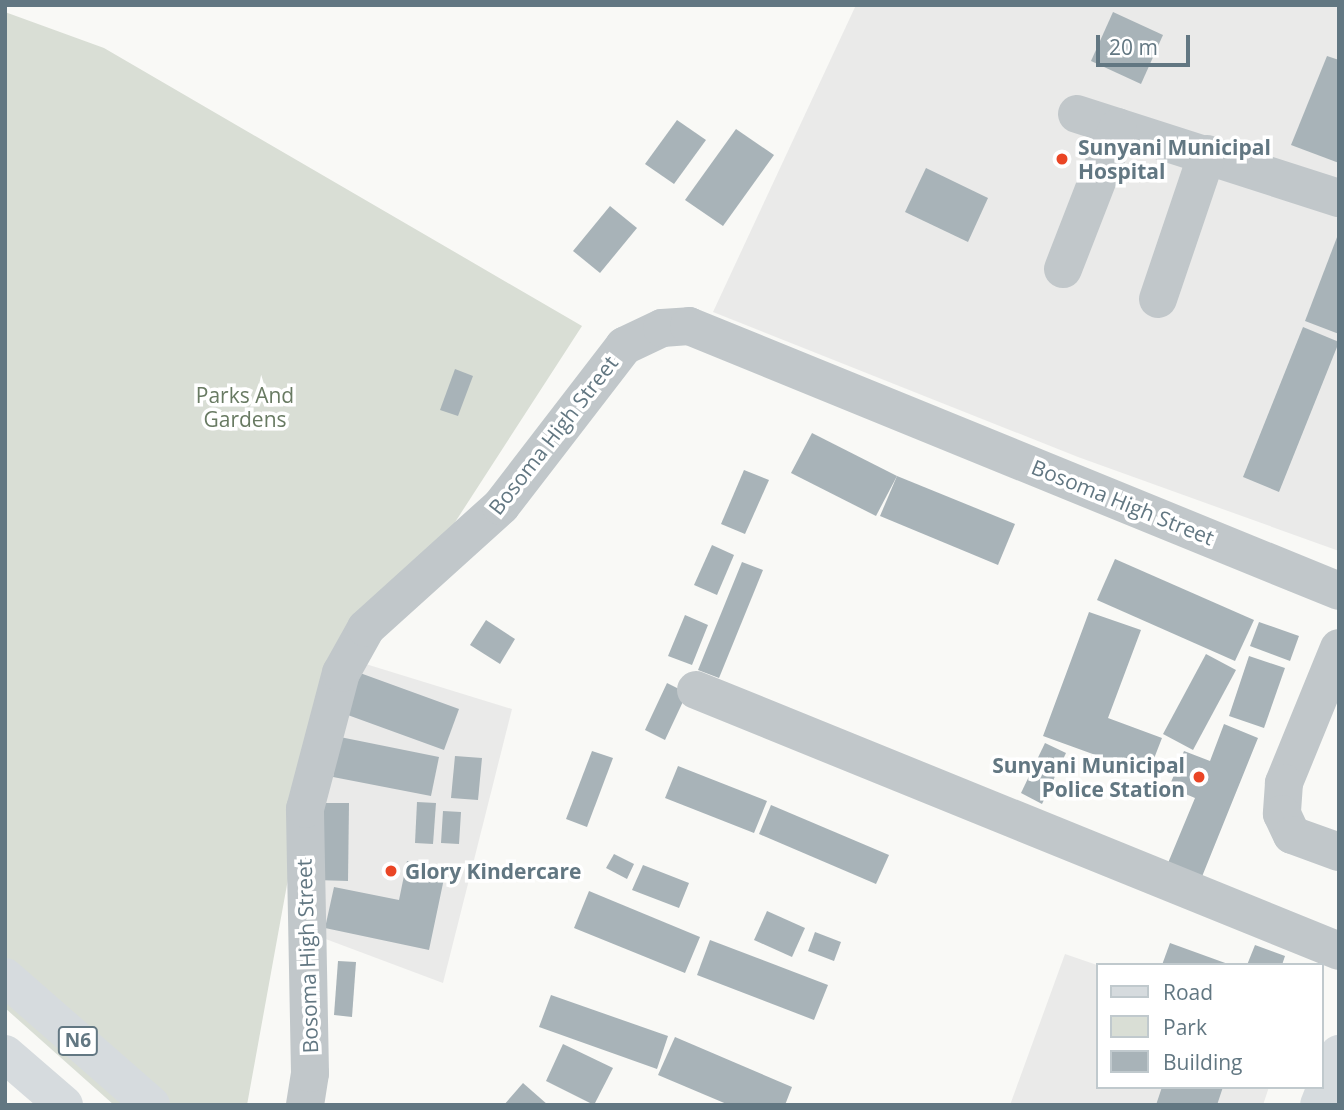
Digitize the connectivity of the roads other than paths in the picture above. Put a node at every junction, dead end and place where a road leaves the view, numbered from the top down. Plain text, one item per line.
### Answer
1 (1077, 114) dead end
2 (1118, 127) junction
3 (1207, 154) junction
4 (1339, 198) edge
5 (1063, 270) dead end
6 (1158, 299) dead end
7 (1335, 579) edge
8 (1339, 648) edge
9 (696, 690) dead end
10 (1339, 852) edge
11 (1339, 951) edge
12 (5, 977) edge
13 (5, 1054) edge
14 (1339, 1054) edge
15 (64, 1105) edge
16 (151, 1105) edge
17 (305, 1105) edge
18 (1319, 1105) edge

1 - 2 street
2 - 3 street
2 - 5 street
3 - 4 street
3 - 6 street
7 - 17 street, Bosoma High Street
8 - 10 street
9 - 11 street
12 - 16 main road, N6
13 - 15 main road
14 - 18 main road

